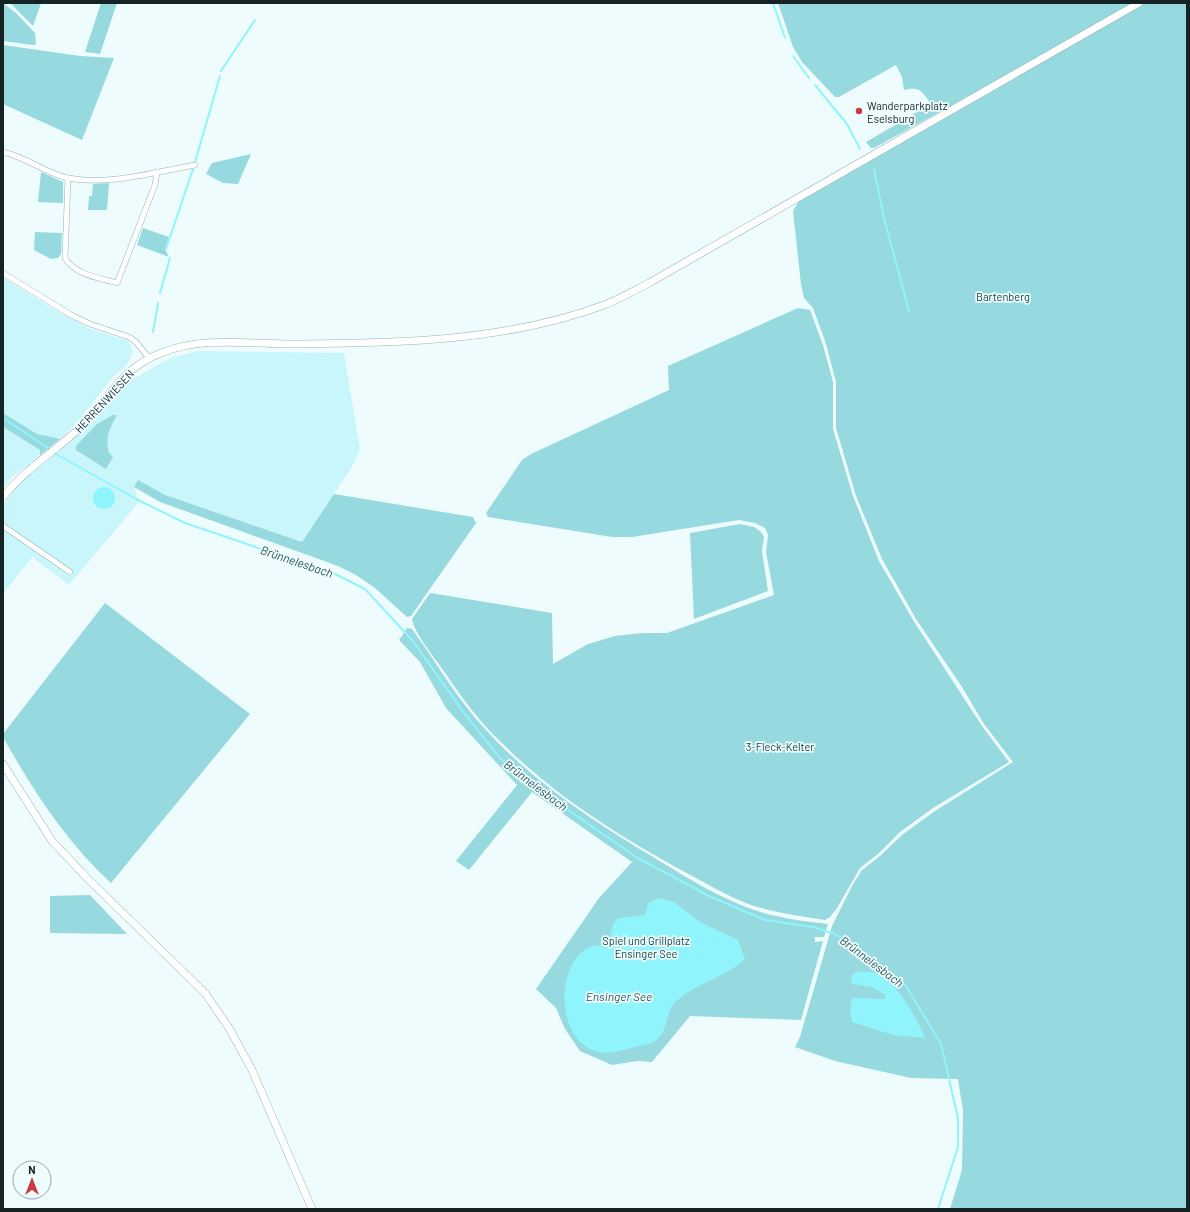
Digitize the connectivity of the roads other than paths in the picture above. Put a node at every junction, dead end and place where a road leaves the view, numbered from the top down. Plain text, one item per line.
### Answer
1 (1139, 3) edge
2 (3, 152) edge
3 (195, 165) dead end
4 (157, 172) junction
5 (68, 178) junction
6 (3, 273) edge
7 (149, 358) junction
8 (3, 496) edge
9 (3, 526) edge
10 (70, 572) dead end
11 (3, 764) edge
12 (312, 1209) edge

1 - 7 main road, HERRENWIESEN
2 - 5 street
3 - 4 street
4 - 5 street
4 - 5 street
6 - 7 street
7 - 8 main road, HERRENWIESEN
9 - 10 street
11 - 12 main road

